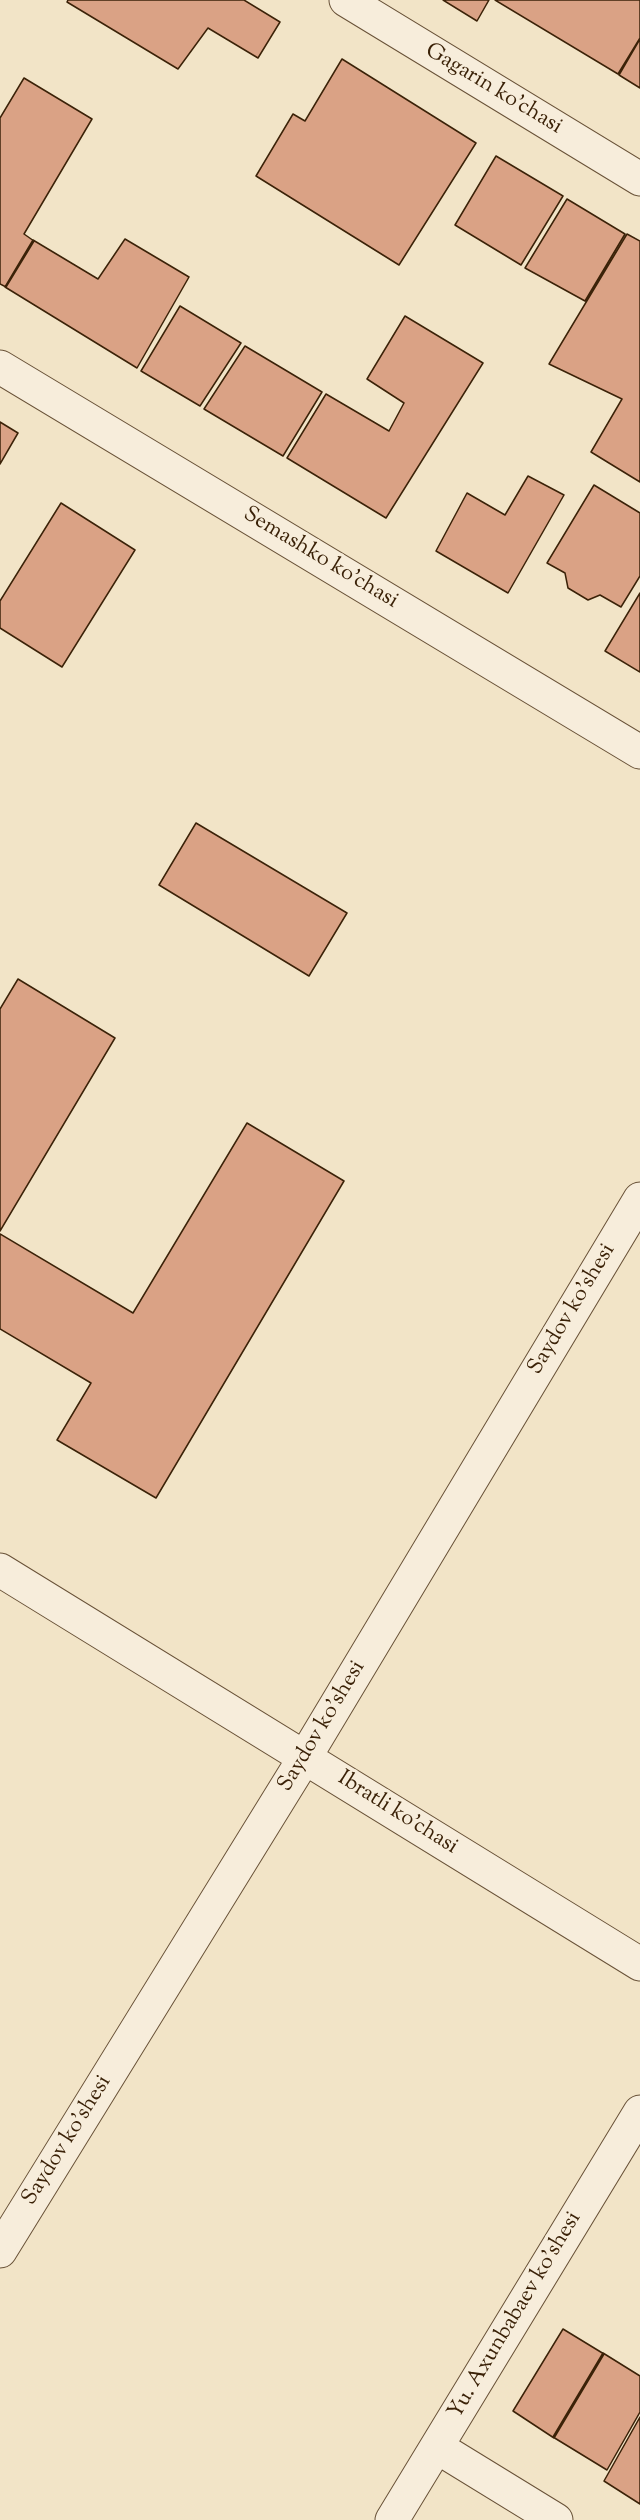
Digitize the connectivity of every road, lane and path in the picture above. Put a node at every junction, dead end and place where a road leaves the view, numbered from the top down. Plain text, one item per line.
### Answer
1 (346, 0) edge
2 (640, 179) edge
3 (0, 367) edge
4 (640, 752) edge
5 (640, 1199) edge
6 (0, 1570) edge
7 (305, 1757) junction
8 (640, 1964) edge
9 (640, 2112) edge
10 (0, 2251) edge
11 (436, 2447) junction
12 (392, 2520) edge
13 (556, 2520) edge

1 - 2 street, Gagarin ko'chasi
3 - 4 street, Semashko ko'chasi
5 - 7 street, Saydov ko'shesi
6 - 7 street, Ibratli ko'chasi
7 - 8 street, Ibratli ko'chasi
7 - 10 street, Saydov ko'shesi
9 - 11 street, Yu. Axunbabaev ko'shesi
11 - 12 street, Yu. Axunbabaev ko'shesi
11 - 13 street

